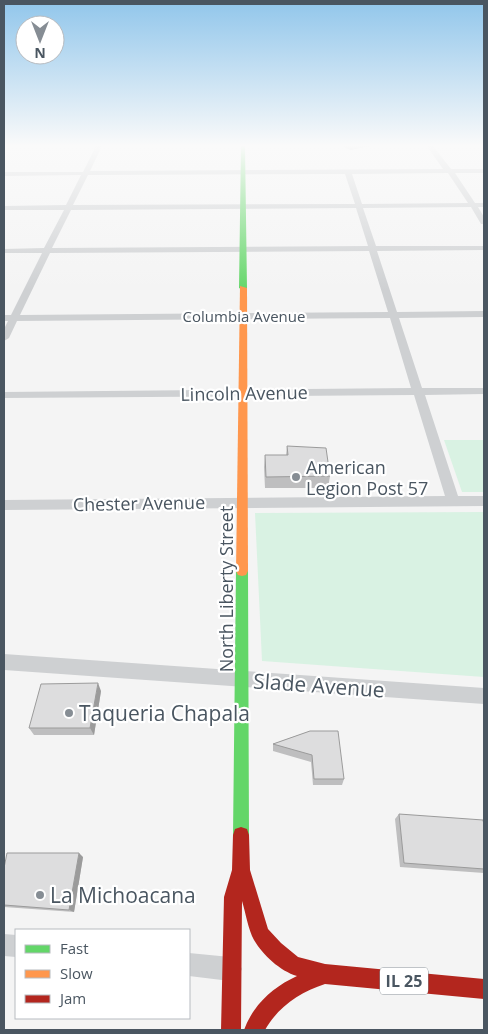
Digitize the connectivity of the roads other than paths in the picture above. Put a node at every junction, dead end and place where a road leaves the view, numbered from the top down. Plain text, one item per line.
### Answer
1 (76, 194) edge
2 (244, 194) edge
3 (355, 194) edge
4 (466, 194) edge
5 (359, 206) junction
6 (474, 206) junction
7 (484, 206) edge
8 (244, 207) junction
9 (4, 208) edge
10 (69, 208) junction
11 (484, 222) edge
12 (484, 248) edge
13 (374, 249) junction
14 (244, 250) junction
15 (4, 251) edge
16 (48, 251) junction
17 (484, 314) edge
18 (395, 315) junction
19 (243, 316) junction
20 (9, 318) edge
21 (4, 338) edge
22 (419, 391) junction
23 (484, 391) edge
24 (244, 393) junction
25 (4, 396) edge
26 (453, 501) junction
27 (484, 501) edge
28 (244, 502) junction
29 (4, 504) edge
30 (4, 662) edge
31 (243, 680) junction
32 (484, 696) edge
33 (241, 870) junction
34 (190, 964) edge
35 (230, 969) junction
36 (325, 974) junction
37 (484, 989) edge
38 (230, 1030) edge
39 (254, 1030) edge

1 - 10 street
2 - 8 main road, North Liberty Street
3 - 5 street
4 - 6 street
5 - 6 street
5 - 8 street
5 - 13 street
6 - 7 street
6 - 11 street
8 - 10 street
8 - 14 main road, North Liberty Street
9 - 10 street
10 - 16 street
12 - 13 street
13 - 14 street
13 - 18 street
14 - 16 street
14 - 19 main road, North Liberty Street
15 - 16 street
16 - 20 street
17 - 18 street, Columbia Avenue
18 - 19 street, Columbia Avenue
18 - 22 street
19 - 20 street, Columbia Avenue
19 - 24 main road, North Liberty Street
20 - 21 street
22 - 23 street, Lincoln Avenue
22 - 24 street, Lincoln Avenue
22 - 26 street
24 - 25 street, Lincoln Avenue
24 - 28 main road, North Liberty Street
26 - 27 street, Chester Avenue
26 - 28 street, Chester Avenue
28 - 29 street, Chester Avenue
28 - 31 main road, North Liberty Street
30 - 31 street, Slade Avenue
31 - 32 street, Slade Avenue
31 - 33 main road, North Liberty Street
33 - 35 main road, North Liberty Street
33 - 36 main road
34 - 35 street
35 - 38 main road, North Liberty Street
36 - 37 main road, IL 25
36 - 39 main road

